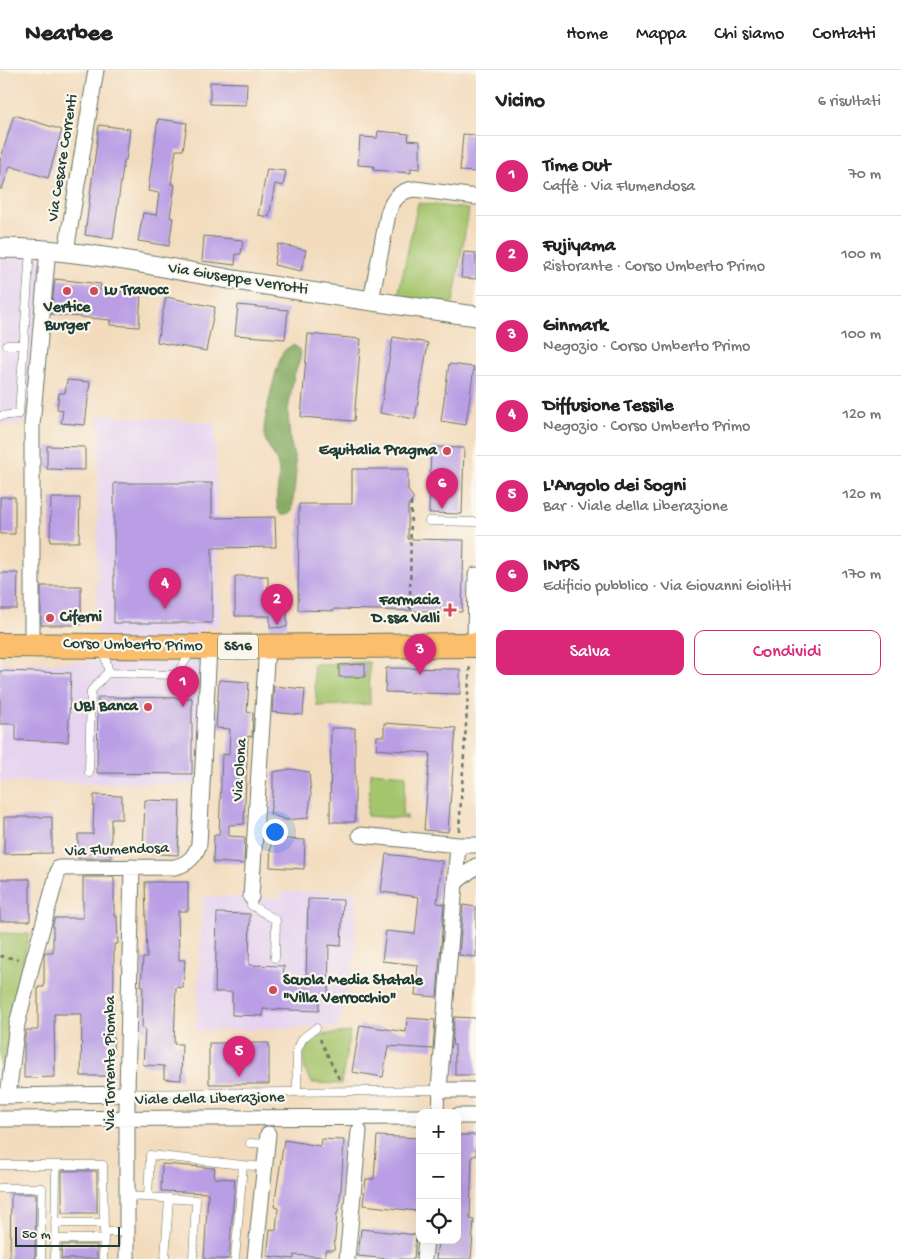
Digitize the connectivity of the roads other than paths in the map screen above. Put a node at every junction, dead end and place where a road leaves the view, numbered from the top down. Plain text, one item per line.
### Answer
1 (96, 70) edge
2 (476, 197) edge
3 (0, 248) edge
4 (48, 249) junction
5 (371, 300) junction
6 (476, 316) edge
7 (7, 345) dead end
8 (24, 345) junction
9 (0, 416) edge
10 (429, 521) dead end
11 (476, 522) edge
12 (476, 575) edge
13 (32, 644) junction
14 (0, 645) edge
15 (103, 645) junction
16 (475, 645) edge
17 (267, 646) junction
18 (202, 647) junction
19 (109, 671) junction
20 (89, 773) dead end
21 (360, 835) dead end
22 (458, 845) junction
23 (476, 845) edge
24 (476, 866) edge
25 (132, 868) junction
26 (456, 882) junction
27 (251, 897) joint
28 (274, 958) dead end
29 (316, 1028) road end
30 (439, 1090) junction
31 (476, 1090) edge
32 (297, 1092) junction
33 (127, 1094) junction
34 (4, 1096) edge
35 (438, 1109) edge
36 (416, 1116) edge
37 (461, 1116) edge
38 (476, 1116) edge
39 (0, 1119) edge
40 (128, 1119) junction
41 (359, 1132) dead end
42 (268, 1139) joint
43 (250, 1143) dead end
44 (2, 1165) dead end
45 (56, 1165) junction
46 (242, 1165) junction
47 (265, 1167) junction
48 (0, 1188) edge
49 (128, 1196) junction
50 (148, 1197) junction
51 (169, 1198) junction
52 (55, 1222) junction
53 (104, 1222) junction
54 (127, 1232) junction
55 (104, 1236) junction
56 (55, 1239) junction
57 (426, 1244) edge
58 (41, 1259) edge
59 (55, 1259) edge
60 (103, 1259) edge
61 (127, 1259) edge
62 (165, 1259) edge
63 (193, 1259) edge
64 (235, 1259) edge
65 (256, 1259) edge
66 (347, 1259) edge
67 (424, 1259) edge

1 - 4 street, Via Cesare Correnti
2 - 5 street
3 - 4 street, Via Giuseppe Verrotti
4 - 5 street, Via Giuseppe Verrotti
4 - 8 lane
4 - 13 street, Via Cesare Correnti
5 - 6 street, Via Giuseppe Verrotti
7 - 8 lane
8 - 9 lane
10 - 11 lane
12 - 16 street
13 - 14 main road, Corso Umberto Primo / SS16
13 - 15 main road, Corso Umberto Primo / SS16
15 - 18 main road, Corso Umberto Primo / SS16
15 - 19 lane
16 - 17 main road, Corso Umberto Primo / SS16
17 - 18 main road, Corso Umberto Primo / SS16
17 - 27 street, Via Olona
18 - 19 lane
18 - 25 street, Via Flumendosa
19 - 20 lane
21 - 22 street
22 - 23 street
22 - 26 street
24 - 26 street
25 - 33 street, Via Torrente Piomba
25 - 34 street, Via Flumendosa
26 - 30 street
27 - 28 lane
29 - 32 lane
30 - 31 street
30 - 32 lane
30 - 35 street
32 - 33 lane
33 - 34 street
33 - 40 street, Via Torrente Piomba
36 - 40 street, Viale della Liberazione
37 - 38 street
39 - 40 street, Viale della Liberazione
40 - 49 street, Via Torrente Piomba
41 - 66 street
42 - 43 lane
42 - 47 street
44 - 45 lane
45 - 52 lane
45 - 53 lane
46 - 47 lane
46 - 50 lane
46 - 64 lane
47 - 65 street
48 - 58 lane
49 - 50 lane
49 - 54 street, Via Torrente Piomba
50 - 51 lane
51 - 62 lane
51 - 63 lane
52 - 53 lane
52 - 56 lane
53 - 55 lane
54 - 55 lane
54 - 61 street, Via Torrente Piomba
55 - 56 lane
55 - 60 lane
56 - 59 lane
57 - 67 street

